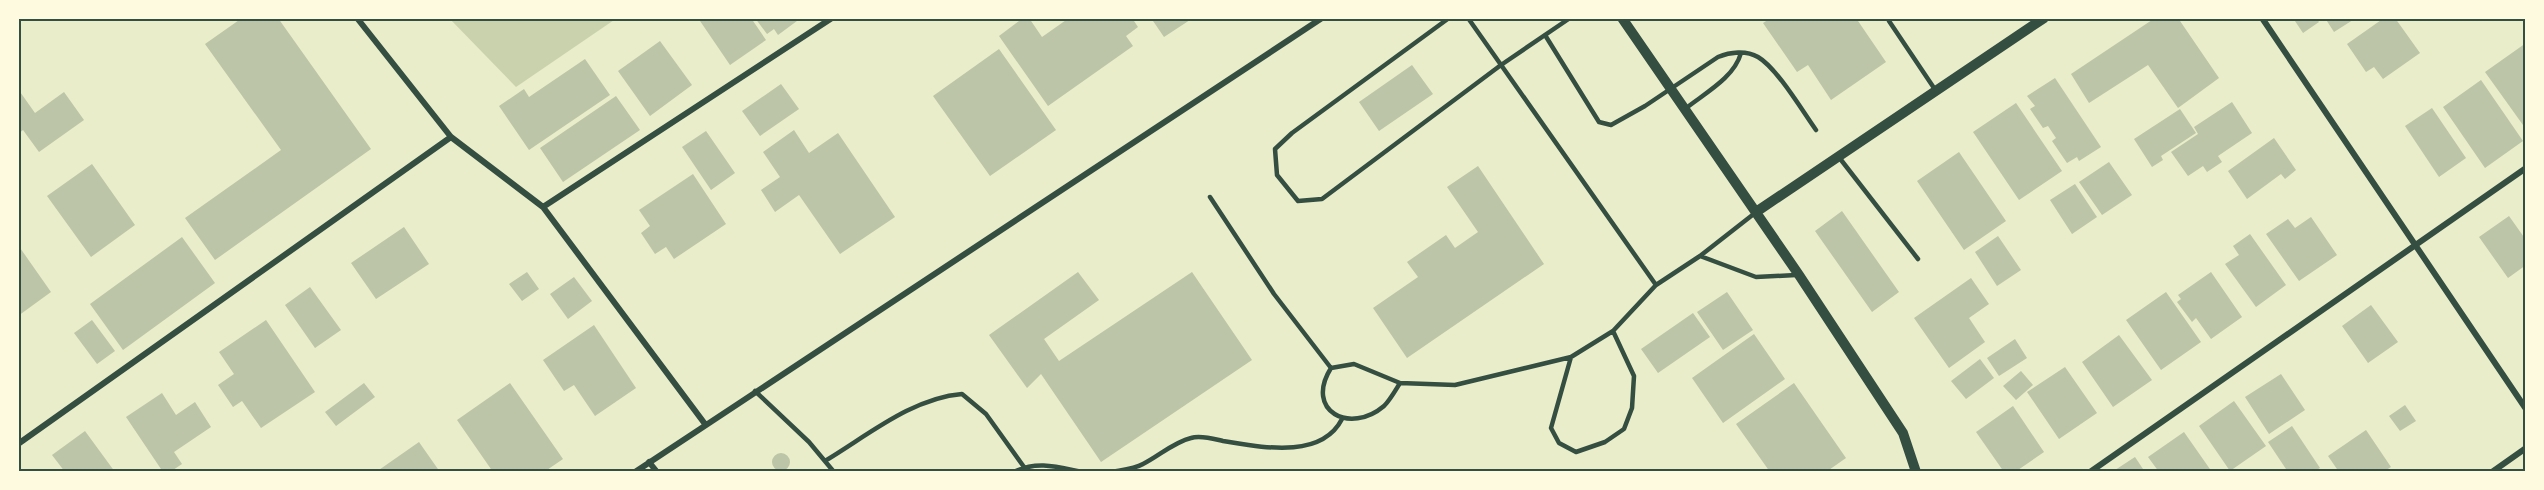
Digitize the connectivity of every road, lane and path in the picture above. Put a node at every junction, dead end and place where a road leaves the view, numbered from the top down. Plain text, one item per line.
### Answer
1 (357, 18) edge
2 (832, 18) edge
3 (1322, 18) edge
4 (1449, 18) edge
5 (1467, 18) edge
6 (1570, 18) edge
7 (1622, 18) edge
8 (2044, 18) edge
9 (2262, 18) edge
10 (1889, 21) dead end
11 (1545, 35) junction
12 (1741, 53) junction
13 (1501, 65) junction
14 (1670, 87) junction
15 (1936, 91) junction
16 (1685, 109) junction
17 (1816, 130) dead end
18 (452, 137) junction
19 (1838, 156) junction
20 (2526, 168) edge
21 (1210, 197) dead end
22 (543, 207) junction
23 (1756, 212) junction
24 (2416, 246) junction
25 (1700, 256) junction
26 (1918, 259) dead end
27 (1799, 274) junction
28 (1656, 285) junction
29 (1613, 331) junction
30 (1571, 357) junction
31 (1331, 368) junction
32 (1400, 383) junction
33 (755, 391) junction
34 (2526, 409) edge
35 (1342, 419) junction
36 (705, 424) junction
37 (18, 444) edge
38 (2526, 448) edge
39 (825, 461) junction
40 (649, 462) junction
41 (1024, 467) junction
42 (635, 472) edge
43 (657, 472) edge
44 (834, 472) edge
45 (1014, 472) edge
46 (1082, 472) edge
47 (1111, 472) edge
48 (1916, 472) edge
49 (2090, 472) edge
50 (2492, 472) edge

1 - 18 street
2 - 22 street
3 - 33 street
4 - 13 lane
5 - 13 lane
6 - 11 lane
7 - 14 street
8 - 15 street
9 - 24 street
10 - 15 lane
11 - 13 lane
11 - 14 lane
12 - 14 lane
12 - 16 lane
12 - 17 lane
13 - 28 lane
14 - 16 street
15 - 19 street
16 - 23 street
18 - 22 street
18 - 37 street
19 - 23 street
19 - 26 lane
20 - 24 street
21 - 31 lane
22 - 36 street
23 - 25 lane
23 - 27 street
24 - 34 street
24 - 49 street
25 - 27 lane
25 - 28 lane
27 - 48 street
28 - 29 lane
29 - 30 lane
29 - 30 lane
30 - 32 lane
31 - 32 lane
31 - 35 lane
32 - 35 lane
33 - 36 street
33 - 39 lane
35 - 47 lane
36 - 40 street
38 - 50 street
39 - 41 lane
39 - 44 lane
40 - 42 street
40 - 43 street
41 - 45 lane
41 - 46 lane

